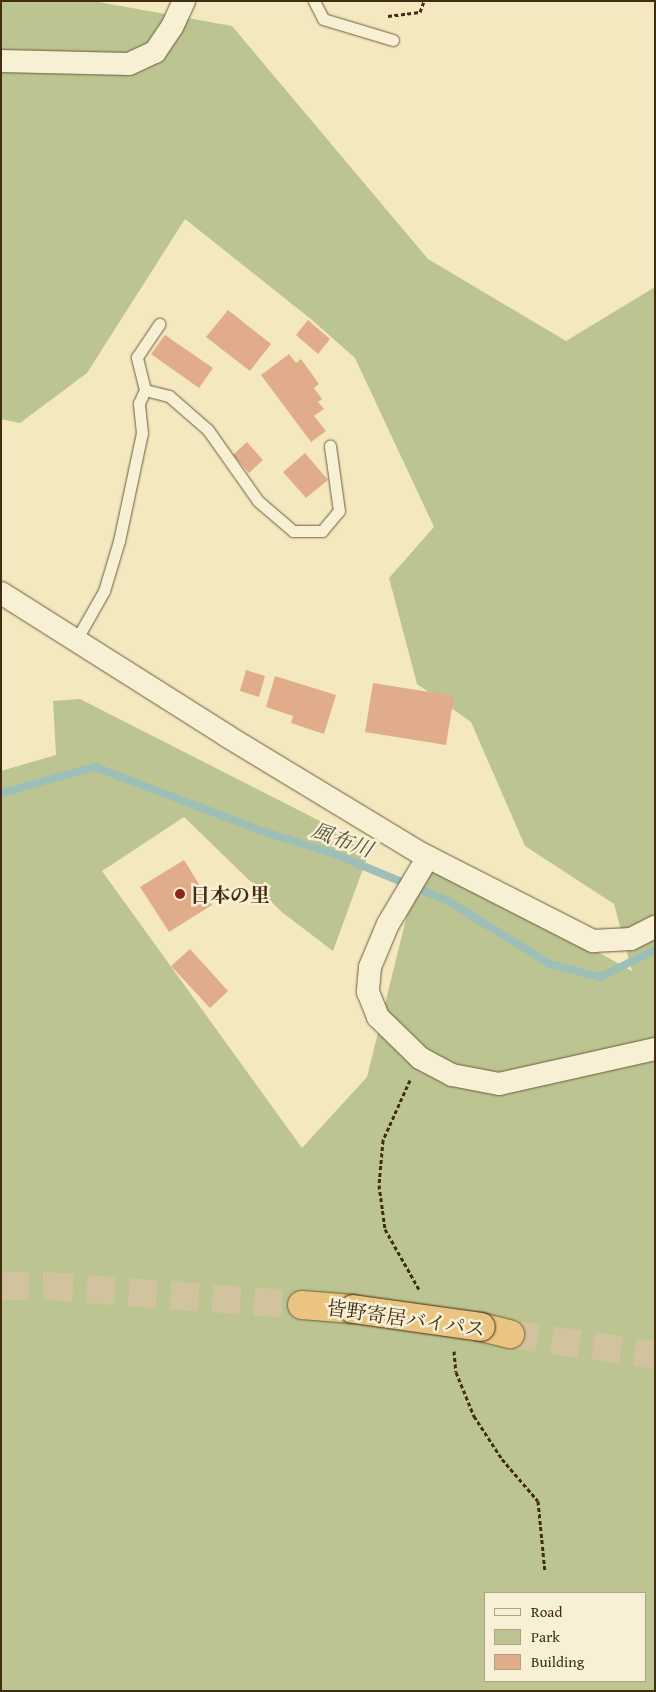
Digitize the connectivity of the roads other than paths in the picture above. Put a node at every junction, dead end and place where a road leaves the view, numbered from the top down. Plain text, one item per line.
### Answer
1 (184, 1) edge
2 (314, 1) edge
3 (393, 40) dead end
4 (1, 61) edge
5 (159, 324) dead end
6 (144, 390) junction
7 (330, 446) dead end
8 (1, 593) edge
9 (75, 642) junction
10 (428, 858) junction
11 (655, 927) edge
12 (655, 1049) edge
13 (302, 1305) tunnel mouth
14 (510, 1334) tunnel mouth

1 - 4 street
2 - 3 lane
5 - 6 lane
6 - 7 lane
6 - 9 lane
8 - 9 street
9 - 10 street
10 - 11 street
10 - 12 street
13 - 14 highway, 皆野寄居バイパス, bridge

